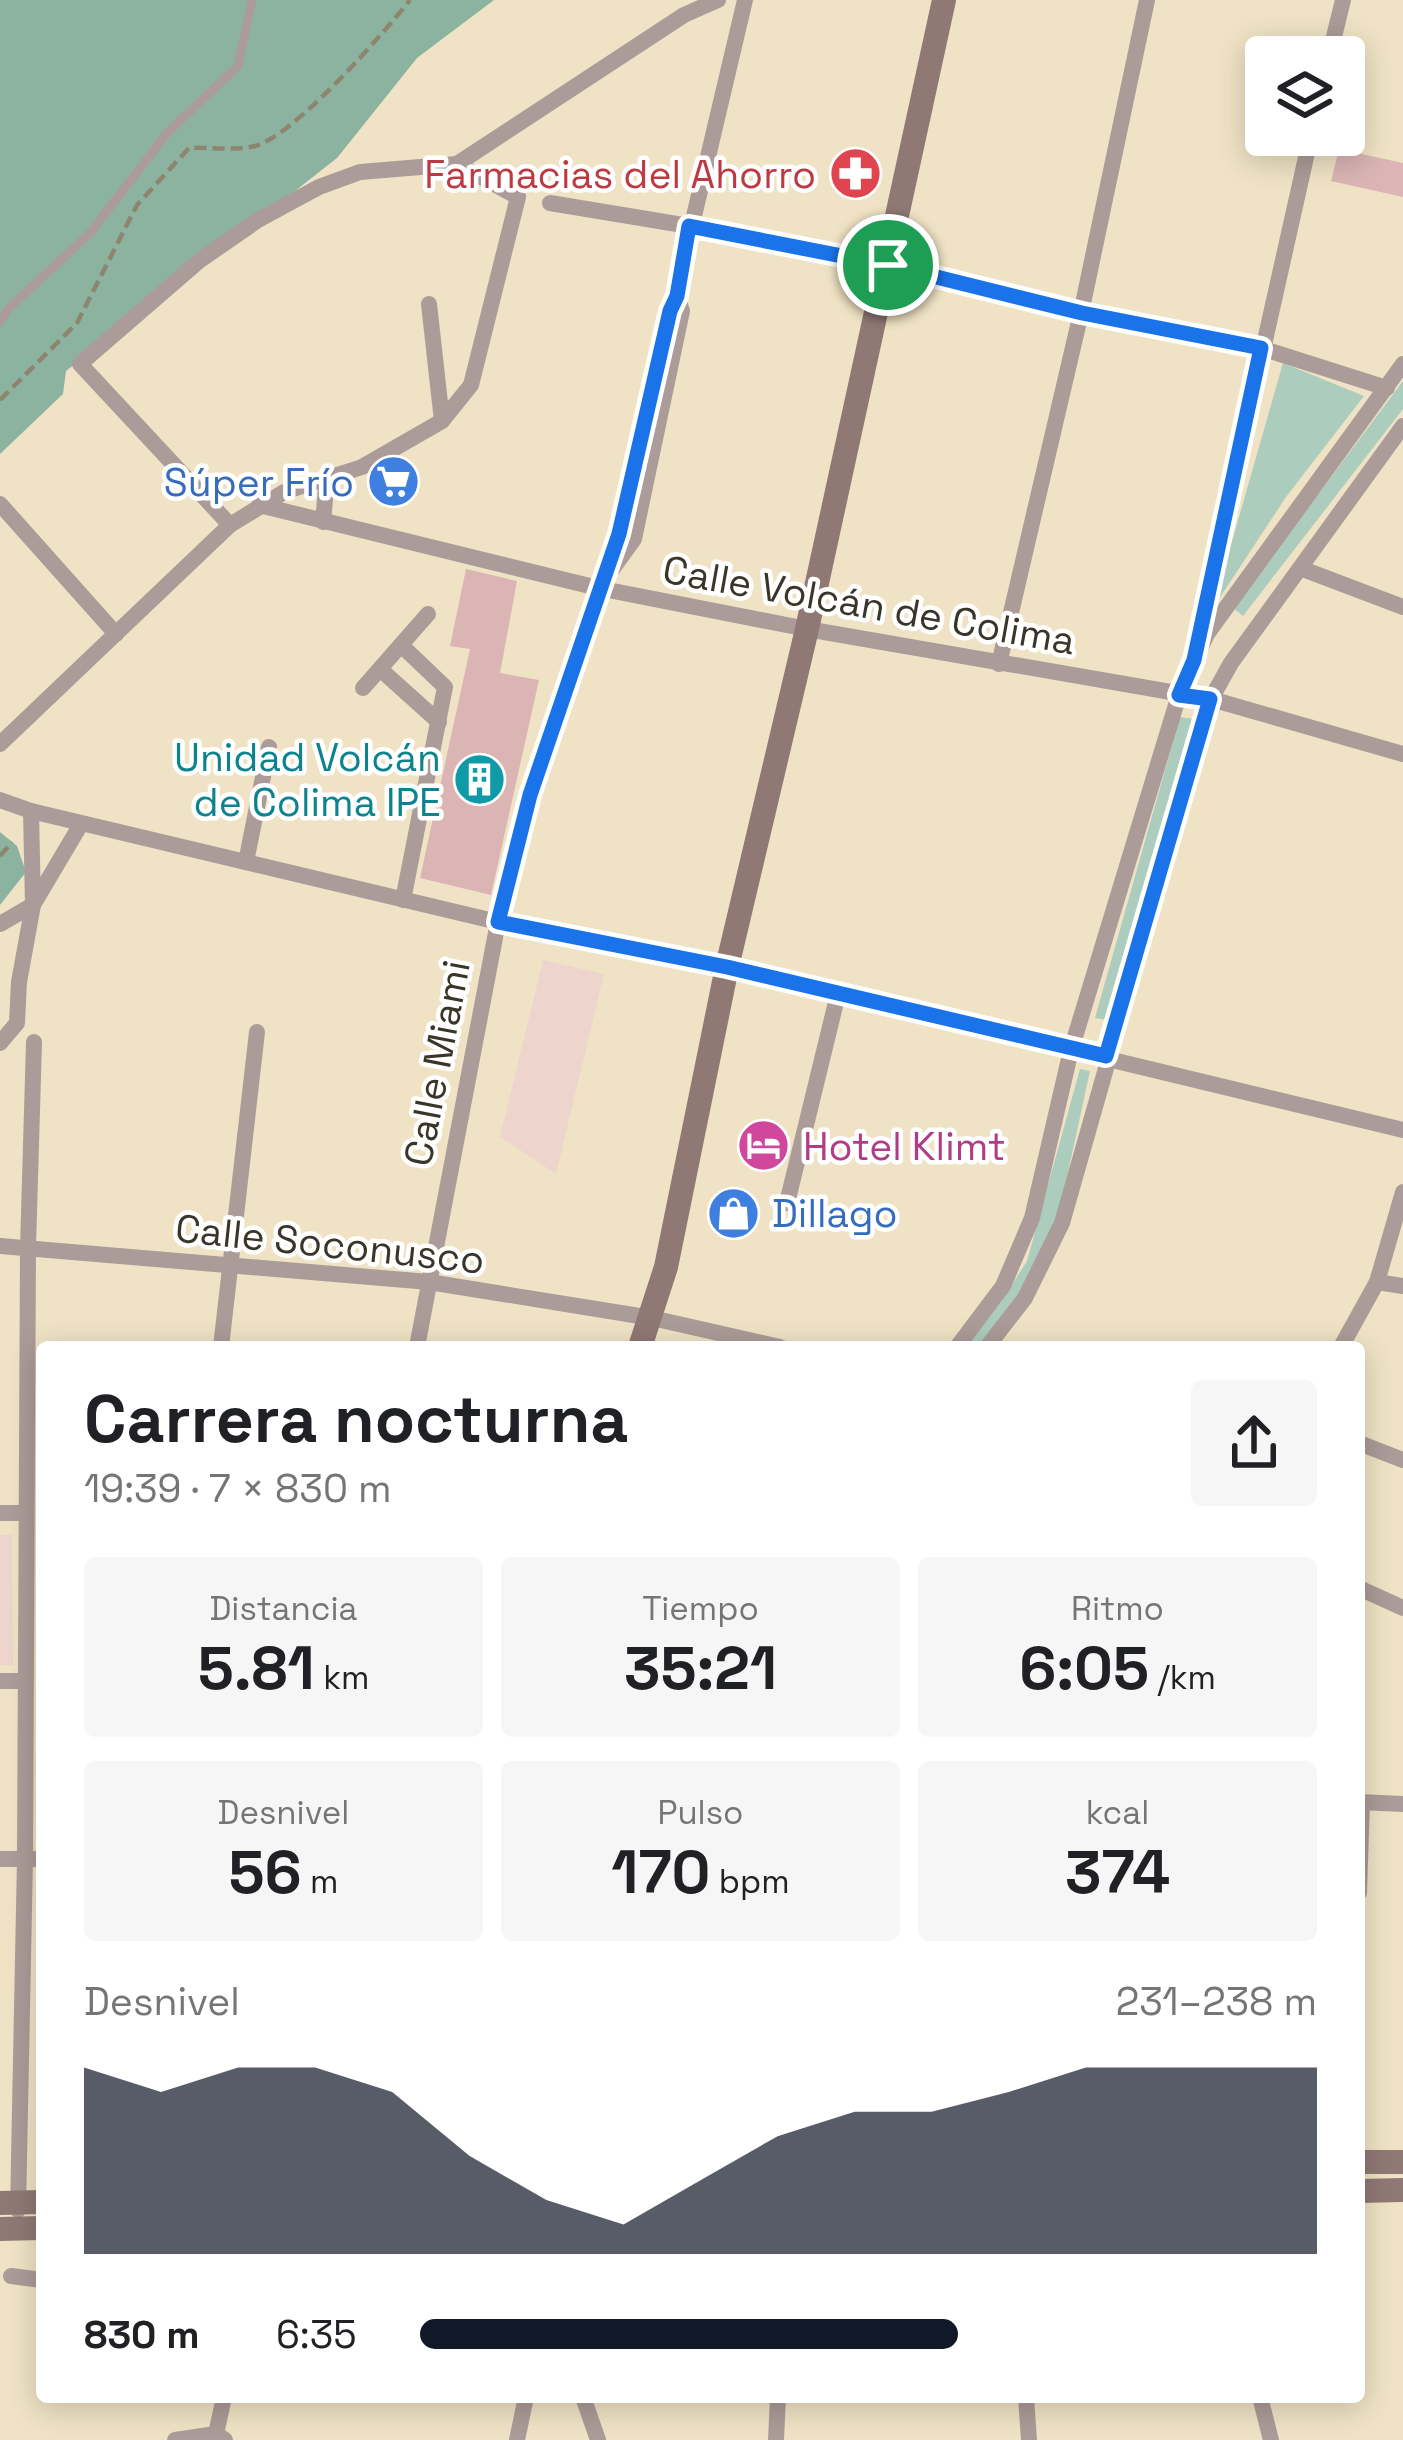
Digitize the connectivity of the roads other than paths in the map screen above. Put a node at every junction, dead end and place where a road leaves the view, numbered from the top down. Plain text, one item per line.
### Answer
1 (252, 0) edge
2 (718, 0) edge
3 (746, 0) edge
4 (944, 0) edge
5 (1147, 0) edge
6 (1343, 0) edge
7 (682, 8) edge
8 (1334, 36) edge
9 (1306, 156) edge
10 (457, 164) junction
11 (550, 203) dead end
12 (689, 226) junction
13 (771, 240) road end
14 (888, 265) junction
15 (429, 304) dead end
16 (1082, 313) junction
17 (0, 322) edge
18 (1261, 348) junction
19 (1403, 364) edge
20 (1387, 388) junction
21 (442, 421) junction
22 (1403, 426) edge
23 (327, 478) junction
24 (0, 504) edge
25 (259, 505) junction
26 (323, 522) junction
27 (230, 525) junction
28 (1300, 568) junction
29 (598, 588) junction
30 (1403, 608) edge
31 (428, 614) dead end
32 (807, 629) junction
33 (116, 634) junction
34 (401, 645) junction
35 (1194, 660) junction
36 (999, 664) junction
37 (380, 669) junction
38 (364, 688) dead end
39 (1179, 695) junction
40 (1210, 699) junction
41 (439, 722) junction
42 (0, 744) edge
43 (269, 747) dead end
44 (1403, 754) edge
45 (0, 800) edge
46 (31, 812) junction
47 (81, 824) junction
48 (246, 862) junction
49 (403, 900) junction
50 (33, 905) junction
51 (498, 922) junction
52 (0, 924) edge
53 (727, 967) junction
54 (838, 994) junction
55 (257, 1032) dead end
56 (0, 1042) edge
57 (34, 1042) dead end
58 (1071, 1050) junction
59 (1106, 1056) junction
60 (1403, 1130) edge
61 (1403, 1192) edge
62 (787, 1203) dead end
63 (0, 1246) edge
64 (28, 1248) junction
65 (229, 1267) junction
66 (429, 1282) junction
67 (1377, 1282) junction
68 (1403, 1286) edge
69 (652, 1318) junction
70 (222, 1341) edge
71 (418, 1341) edge
72 (642, 1341) edge
73 (754, 1341) edge
74 (962, 1341) edge
75 (992, 1341) edge
76 (1344, 1341) edge
77 (1365, 1445) edge
78 (1403, 1460) edge
79 (0, 1513) edge
80 (26, 1513) junction
81 (1365, 1591) edge
82 (34, 1602) edge
83 (1403, 1607) edge
84 (0, 1682) edge
85 (24, 1682) junction
86 (1365, 1802) edge
87 (1403, 1804) edge
88 (0, 1859) edge
89 (33, 1859) edge
90 (1365, 2162) edge
91 (1403, 2162) edge
92 (1403, 2190) edge
93 (1365, 2191) edge
94 (20, 2203) edge
95 (20, 2229) edge
96 (11, 2276) dead end
97 (36, 2279) edge
98 (224, 2403) edge
99 (525, 2403) edge
100 (585, 2403) edge
101 (778, 2403) edge
102 (1026, 2403) edge
103 (1261, 2403) edge
104 (221, 2437) edge
105 (175, 2440) edge
106 (518, 2440) edge
107 (598, 2440) edge
108 (776, 2440) edge
109 (1029, 2440) edge
110 (1270, 2440) edge

1 - 17 lane
2 - 7 street
3 - 12 street, Calle Miami
4 - 14 main road
5 - 16 street
6 - 8 street
7 - 10 street
9 - 18 street
10 - 21 street
10 - 27 street
11 - 12 street
12 - 29 street, Calle Miami
13 - 14 street
14 - 16 street
14 - 32 main road
15 - 21 street
16 - 18 street
16 - 36 street
18 - 20 street
18 - 35 street
19 - 20 street
20 - 35 street
21 - 23 street
22 - 28 street
23 - 25 street
23 - 26 street
24 - 33 street
25 - 26 street, Calle Volcán de Colima
25 - 27 street
26 - 29 street, Calle Volcán de Colima
27 - 33 street
28 - 30 street
28 - 40 street
29 - 32 street, Calle Volcán de Colima
29 - 51 street, Calle Miami
31 - 34 street
32 - 36 street, Calle Volcán de Colima
32 - 53 main road
33 - 42 street
34 - 37 street
34 - 41 street
35 - 39 street
36 - 39 street, Calle Volcán de Colima
37 - 38 street
37 - 41 street
39 - 40 street, Calle Volcán de Colima
39 - 58 street
40 - 44 street, Calle Volcán de Colima
40 - 59 street
41 - 49 street
43 - 48 street
45 - 46 street
46 - 47 street
46 - 50 street
47 - 48 street
47 - 50 street
48 - 49 street
49 - 51 street
50 - 52 street
50 - 56 street
51 - 53 street
51 - 66 street, Calle Miami
53 - 54 street
53 - 69 main road
54 - 58 street
54 - 62 street
55 - 65 street
57 - 64 street
58 - 59 street
58 - 74 street
59 - 60 street
59 - 75 street
61 - 67 street
63 - 64 street, Calle Soconusco
64 - 65 street, Calle Soconusco
64 - 80 street
65 - 66 street, Calle Soconusco
65 - 70 street
66 - 69 street, Calle Soconusco
66 - 71 street, Calle Miami
67 - 68 street
67 - 76 street
69 - 72 main road
69 - 73 street, Calle Soconusco
77 - 78 street
79 - 80 street
80 - 82 street
81 - 83 street
82 - 85 street
84 - 85 street
85 - 89 street
86 - 87 street
88 - 89 street
89 - 94 street
90 - 91 main road
92 - 93 main road
94 - 95 street
96 - 97 street
98 - 104 street
99 - 106 street
100 - 107 street
101 - 108 street
102 - 109 street
103 - 110 street
104 - 105 street

